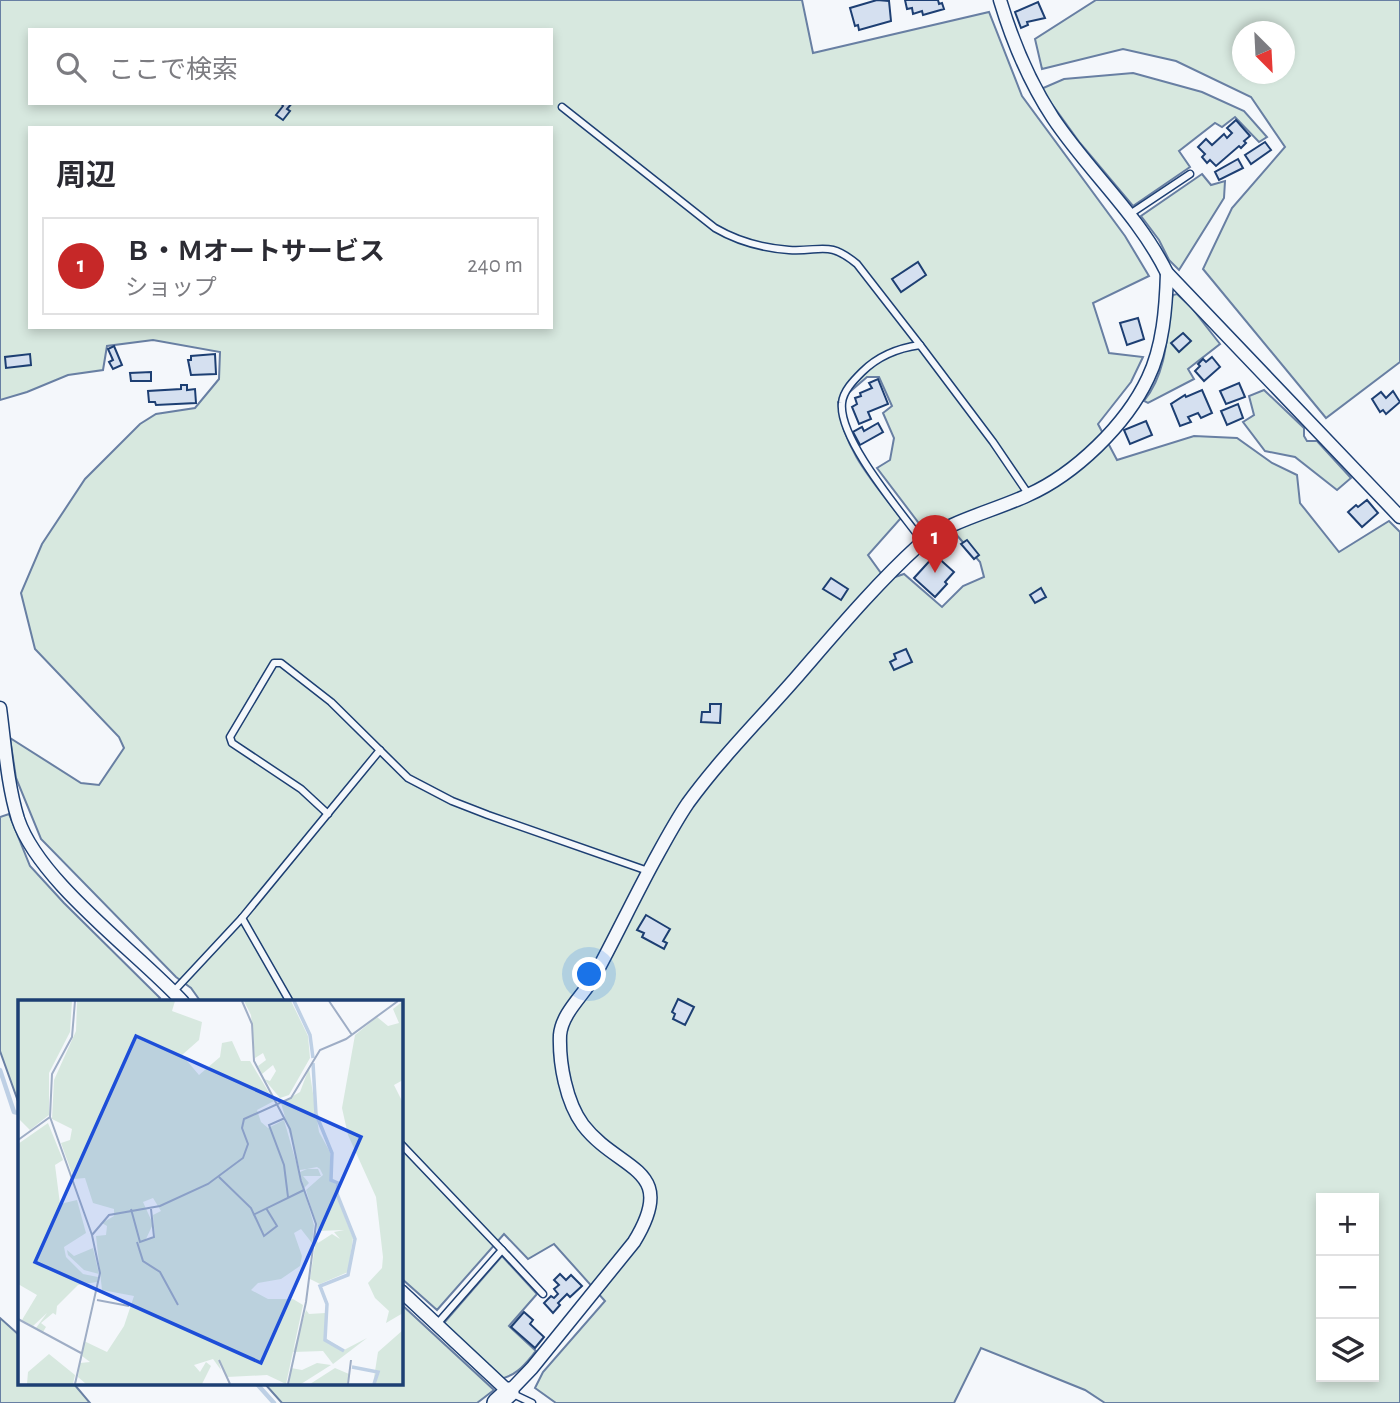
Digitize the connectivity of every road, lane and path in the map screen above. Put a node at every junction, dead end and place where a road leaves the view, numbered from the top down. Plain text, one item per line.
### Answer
1 (1000, 0) edge
2 (562, 107) dead end
3 (1190, 174) dead end
4 (1130, 214) junction
5 (1167, 273) junction
6 (920, 345) junction
7 (1029, 495) junction
8 (1400, 517) edge
9 (923, 542) junction
10 (0, 708) edge
11 (380, 750) junction
12 (4, 782) edge
13 (328, 814) junction
14 (649, 871) junction
15 (242, 918) junction
16 (173, 992) junction
17 (181, 1000) edge
18 (289, 1000) edge
19 (402, 1145) edge
20 (502, 1250) junction
21 (402, 1292) edge
22 (543, 1294) dead end
23 (438, 1324) junction
24 (503, 1397) edge
25 (531, 1403) edge

1 - 4 street
2 - 6 lane
3 - 4 lane
4 - 5 street
5 - 7 street
5 - 8 street
6 - 7 lane
6 - 9 lane
7 - 9 street
9 - 14 street
10 - 12 street
11 - 13 lane
11 - 13 lane
11 - 14 lane
12 - 16 street
13 - 15 lane
14 - 24 street
15 - 16 lane
15 - 18 lane
16 - 17 street
19 - 20 lane
20 - 22 lane
20 - 23 lane
21 - 23 street
23 - 24 street
24 - 25 lane

